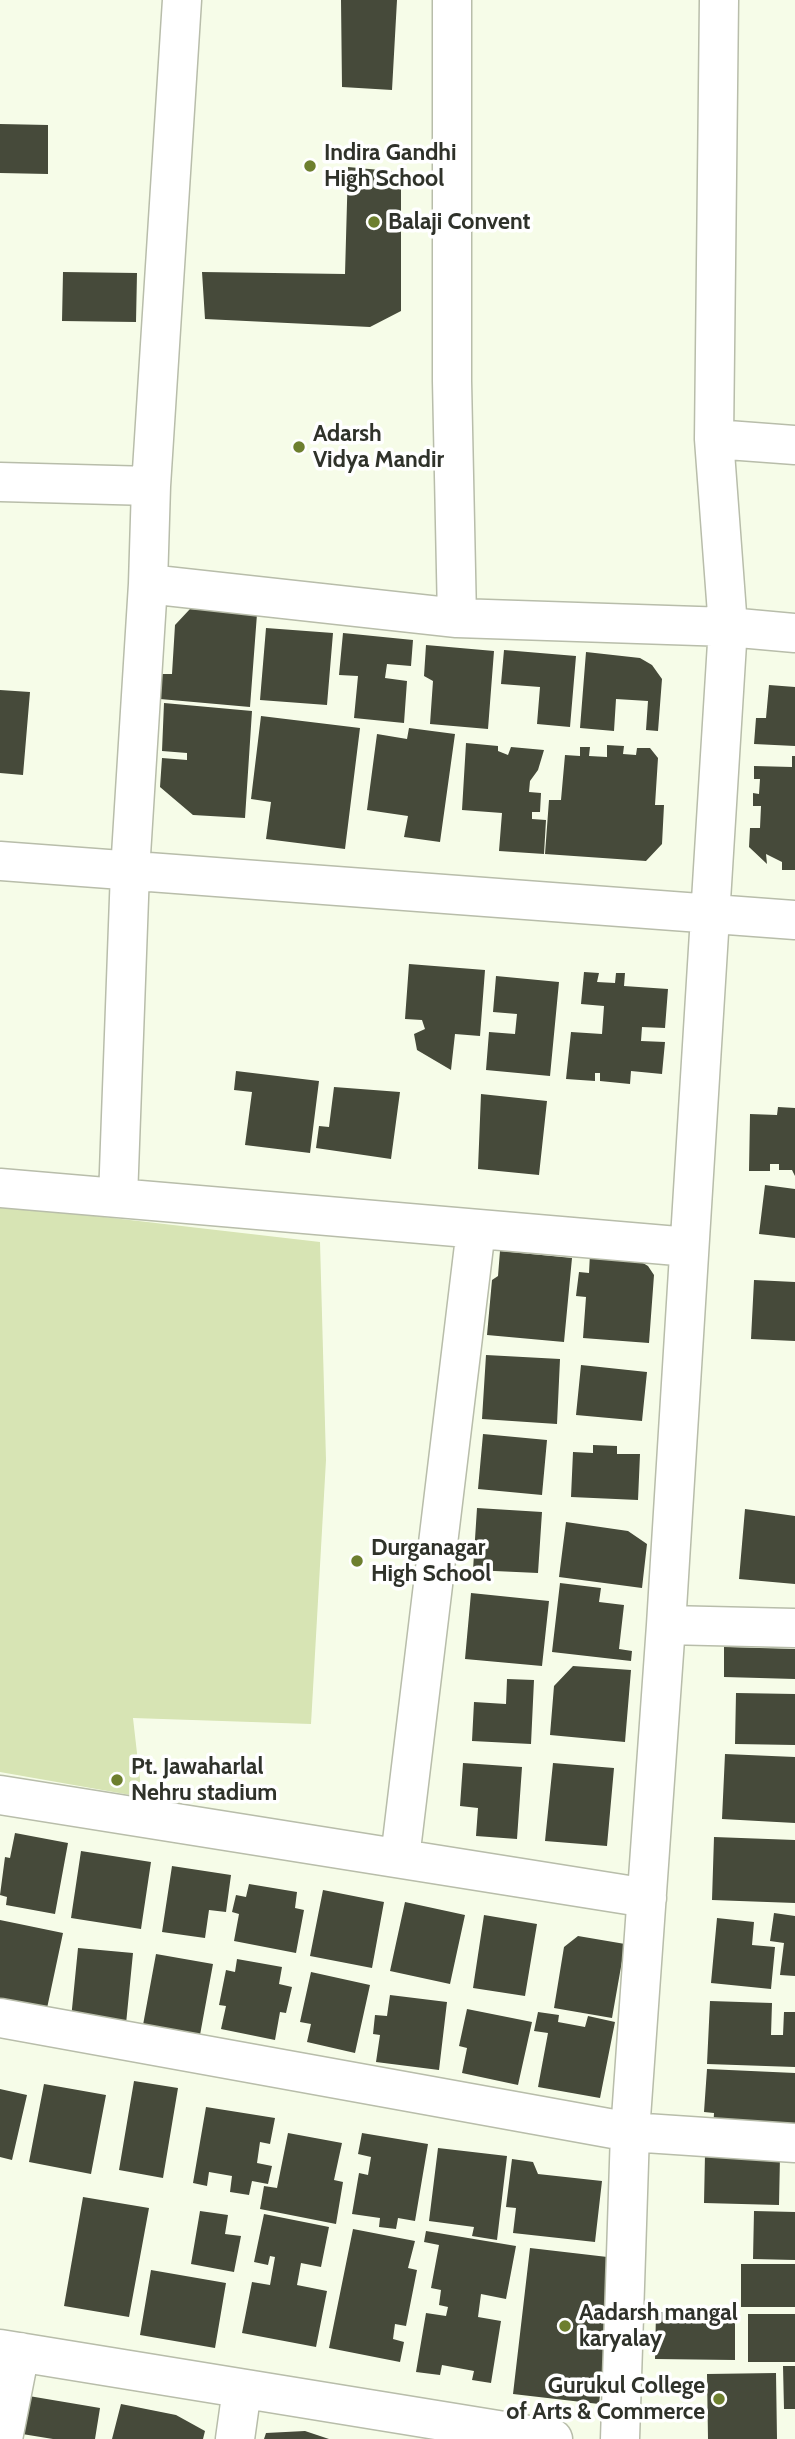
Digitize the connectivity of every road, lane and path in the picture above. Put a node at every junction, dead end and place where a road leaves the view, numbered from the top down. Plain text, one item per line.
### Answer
1 (182, 0) edge
2 (452, 0) edge
3 (719, 0) edge
4 (714, 439) junction
5 (795, 444) edge
6 (0, 482) edge
7 (151, 486) junction
8 (148, 584) junction
9 (457, 618) junction
10 (728, 628) junction
11 (795, 633) edge
12 (0, 861) edge
13 (130, 871) junction
14 (709, 914) junction
15 (795, 920) edge
16 (0, 1188) edge
17 (118, 1198) junction
18 (476, 1229) junction
19 (689, 1247) junction
20 (666, 1625) junction
21 (795, 1628) edge
22 (0, 1795) edge
23 (400, 1858) junction
24 (647, 1898) junction
25 (0, 2018) edge
26 (630, 2132) junction
27 (795, 2143) edge
28 (10, 2351) edge
29 (243, 2389) junction
30 (490, 2435) edge
31 (4, 2439) edge
32 (235, 2439) edge
33 (553, 2439) edge
34 (620, 2439) edge

1 - 7 street
2 - 9 street
3 - 4 street
4 - 5 street
4 - 10 street
6 - 7 street
7 - 8 street
8 - 9 street
8 - 13 street
9 - 10 street
10 - 11 street
10 - 14 street
12 - 13 street
13 - 14 street
13 - 17 street
14 - 15 street
14 - 19 street
16 - 17 street
17 - 18 street
18 - 19 street
18 - 23 street
19 - 20 street
20 - 21 street
20 - 24 street
22 - 23 street
23 - 24 street
24 - 26 street
25 - 26 street
26 - 27 street
26 - 34 street
28 - 29 street
28 - 31 street
29 - 30 street
29 - 32 street
30 - 33 street

